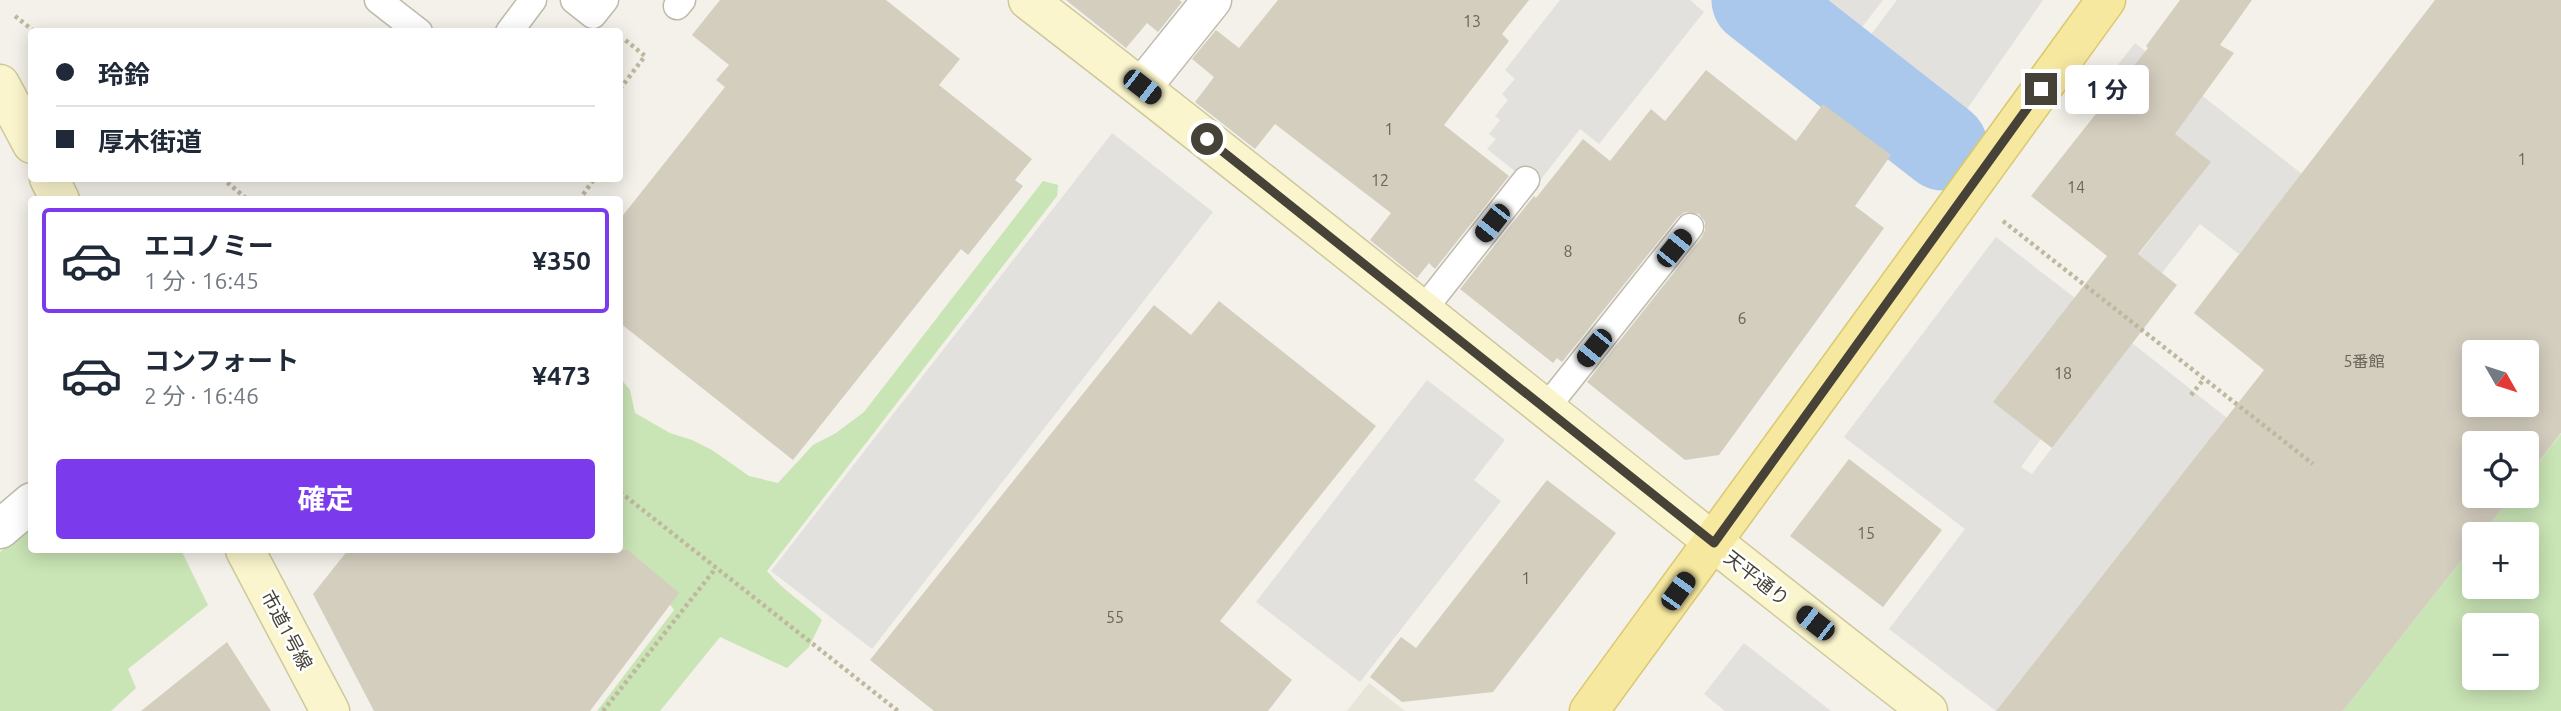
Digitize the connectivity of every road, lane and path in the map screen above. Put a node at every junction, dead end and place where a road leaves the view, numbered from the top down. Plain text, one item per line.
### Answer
1 (378, 0) edge
2 (533, 0) edge
3 (574, 0) edge
4 (605, 0) edge
5 (1028, 0) edge
6 (1212, 0) edge
7 (2106, 0) edge
8 (15, 16) dead end
9 (30, 28) edge
10 (414, 28) edge
11 (512, 28) edge
12 (623, 38) edge
13 (0, 84) edge
14 (623, 85) edge
15 (1142, 87) junction
16 (28, 136) edge
17 (1526, 180) dead end
18 (227, 182) edge
19 (243, 196) edge
20 (1996, 216) dead end
21 (1690, 228) dead end
22 (1423, 310) junction
23 (2204, 379) junction
24 (2191, 395) dead end
25 (1546, 408) junction
26 (2313, 464) dead end
27 (623, 494) edge
28 (28, 505) edge
29 (0, 529) edge
30 (1714, 543) junction
31 (247, 553) edge
32 (716, 568) junction
33 (330, 711) edge
34 (603, 711) edge
35 (898, 711) edge
36 (1589, 711) edge
37 (1928, 711) edge

1 - 10 lane
2 - 11 lane
3 - 4 lane
5 - 15 street, 天平通り
6 - 15 street
7 - 30 main road
8 - 9 path
12 - 14 path
13 - 16 street
15 - 22 street, 天平通り
17 - 22 lane
18 - 19 path
20 - 23 path
21 - 25 lane
22 - 25 street, 天平通り
23 - 24 path
23 - 26 path
25 - 30 street, 天平通り
27 - 32 path
28 - 29 street
30 - 36 main road
30 - 37 street, 天平通り
31 - 33 street, 市道1号線
32 - 34 path
32 - 35 path

